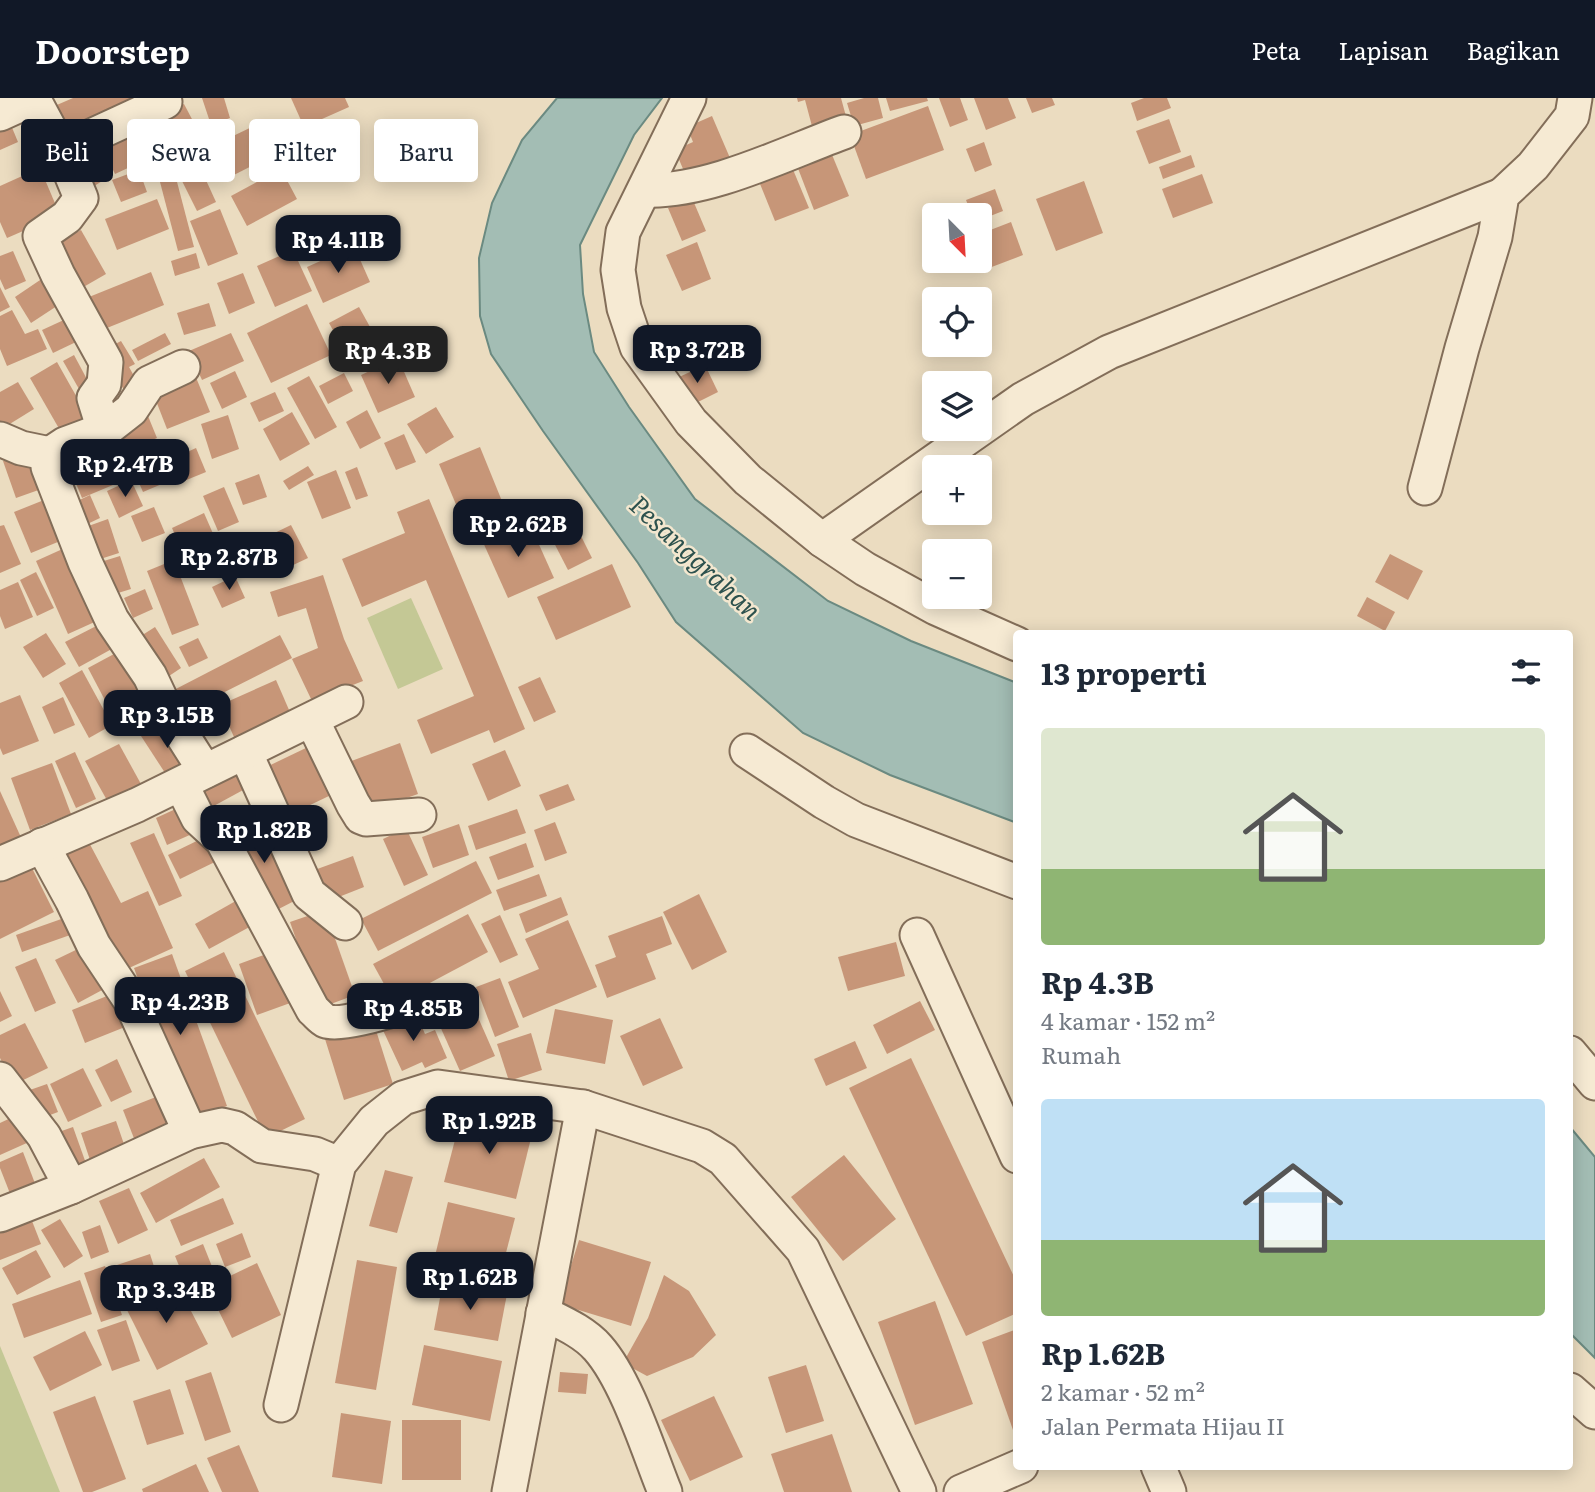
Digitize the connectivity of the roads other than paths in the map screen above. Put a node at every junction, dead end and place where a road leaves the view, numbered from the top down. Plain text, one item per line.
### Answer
1 (33, 98) edge
2 (689, 98) edge
3 (1575, 98) edge
4 (165, 102) dead end
5 (0, 114) edge
6 (44, 119) edge
7 (113, 126) edge
8 (844, 132) dead end
9 (74, 182) edge
10 (645, 190) junction
11 (1502, 195) junction
12 (183, 367) dead end
13 (108, 428) junction
14 (0, 439) edge
15 (50, 454) junction
16 (1425, 488) dead end
17 (822, 540) junction
18 (1013, 642) edge
19 (346, 702) dead end
20 (312, 720) junction
21 (245, 751) junction
22 (747, 751) dead end
23 (193, 778) junction
24 (419, 815) dead end
25 (42, 845) junction
26 (0, 864) edge
27 (1013, 880) edge
28 (345, 923) dead end
29 (917, 935) dead end
30 (416, 1003) dead end
31 (1573, 1057) edge
32 (0, 1079) edge
33 (1595, 1083) edge
34 (583, 1107) junction
35 (190, 1132) junction
36 (1013, 1147) edge
37 (340, 1164) junction
38 (71, 1187) junction
39 (0, 1215) edge
40 (543, 1313) junction
41 (1573, 1393) edge
42 (281, 1405) dead end
43 (1595, 1412) edge
44 (1013, 1469) edge
45 (1160, 1470) edge
46 (509, 1492) edge
47 (665, 1492) edge
48 (919, 1492) edge
49 (961, 1492) edge
50 (1170, 1492) edge

1 - 5 street
1 - 6 street
2 - 10 street
3 - 11 street
4 - 7 street
8 - 10 street
9 - 13 street
10 - 17 street
11 - 16 street
11 - 17 street
12 - 13 street
13 - 15 street
14 - 15 street
15 - 23 street
17 - 18 street
19 - 20 street
20 - 21 street
20 - 24 street
21 - 23 street
21 - 28 street
22 - 27 street
23 - 25 street
23 - 30 street
25 - 26 street
25 - 35 street
29 - 36 street
31 - 33 street
32 - 38 street
34 - 37 street
34 - 40 street
34 - 48 street
35 - 37 street
35 - 38 street
37 - 42 street
38 - 39 street
40 - 46 street
40 - 47 street
41 - 43 street
44 - 49 street
45 - 50 street

